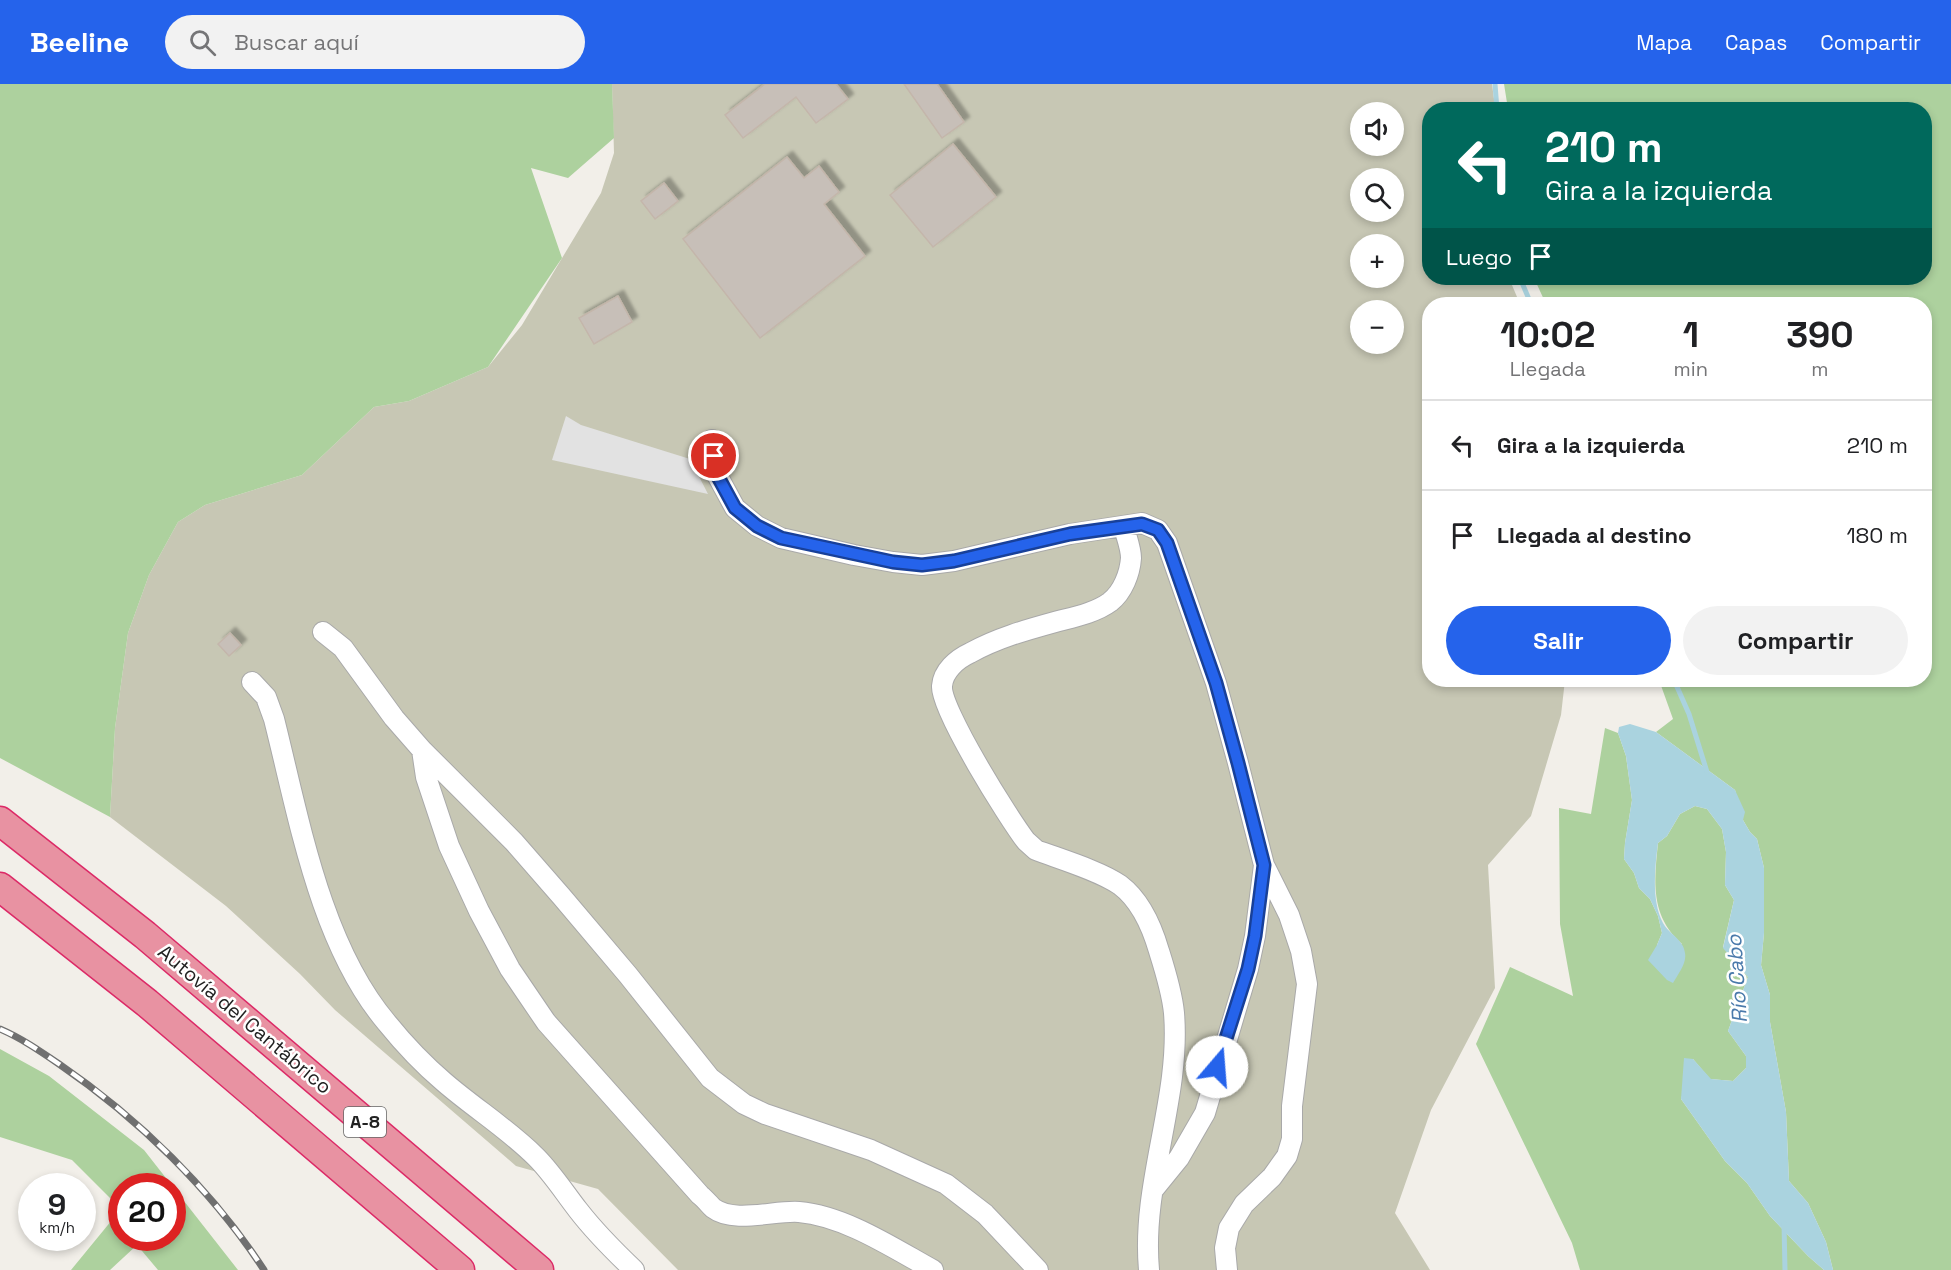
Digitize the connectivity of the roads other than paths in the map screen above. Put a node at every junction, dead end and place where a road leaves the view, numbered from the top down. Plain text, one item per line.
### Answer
1 (712, 440) dead end
2 (1124, 527) junction
3 (323, 632) dead end
4 (252, 682) dead end
5 (422, 750) junction
6 (0, 821) edge
7 (1264, 865) junction
8 (0, 887) edge
9 (0, 898) edge
10 (147, 1003) junction
11 (1153, 1190) junction
12 (459, 1270) edge
13 (539, 1270) edge
14 (634, 1270) edge
15 (933, 1270) edge
16 (1038, 1270) edge
17 (1149, 1270) edge
18 (1227, 1270) edge

1 - 2 lane
2 - 7 lane
2 - 11 lane
3 - 5 lane
4 - 14 lane
5 - 15 lane
5 - 16 lane
6 - 13 highway, Autovía del Cantábrico / A-8
7 - 11 lane
7 - 18 lane
8 - 10 highway, A-8
9 - 10 highway
10 - 12 highway, A-8
11 - 17 lane

